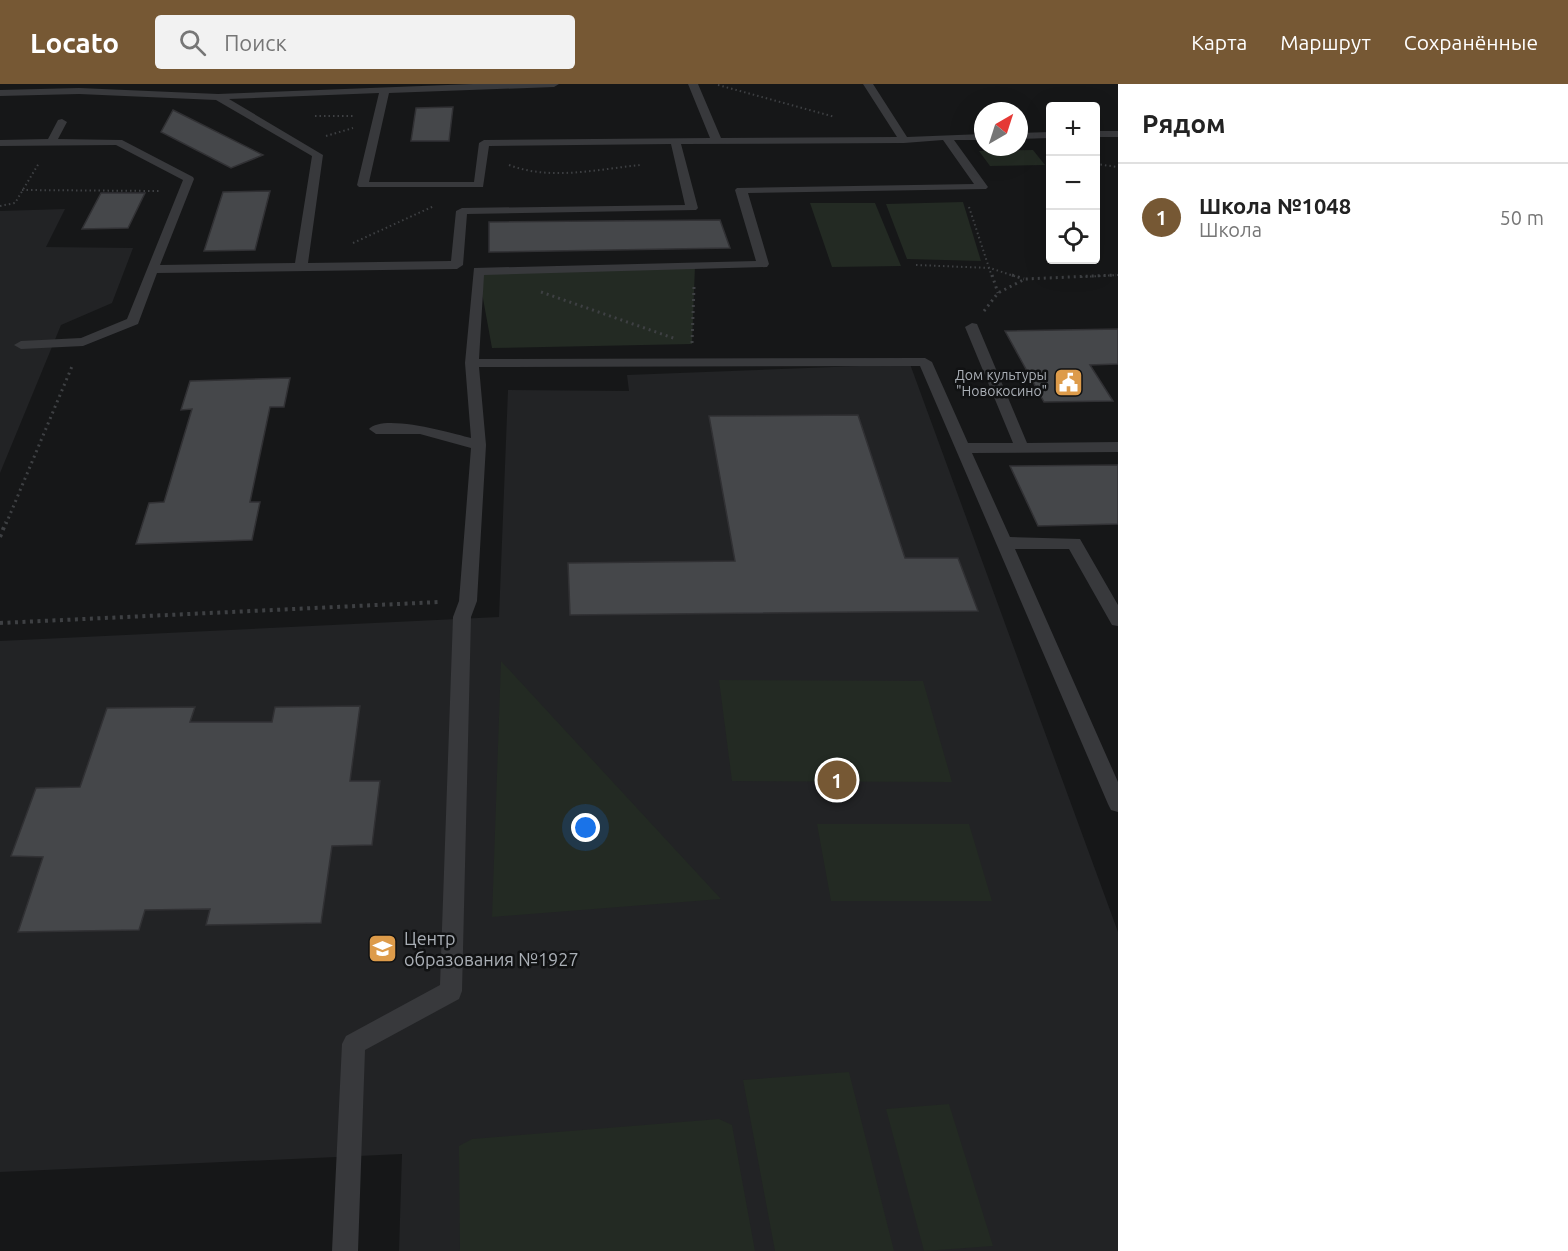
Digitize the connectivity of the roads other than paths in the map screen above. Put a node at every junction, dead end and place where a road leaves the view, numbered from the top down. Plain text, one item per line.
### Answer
1 (554, 84) edge
2 (693, 84) edge
3 (868, 84) edge
4 (385, 90) junction
5 (79, 91) junction
6 (0, 93) edge
7 (218, 96) junction
8 (71, 106) dead end
9 (62, 122) dead end
10 (1100, 134) edge
11 (1118, 134) edge
12 (1046, 135) edge
13 (1028, 136) edge
14 (946, 137) junction
15 (974, 137) edge
16 (904, 140) junction
17 (675, 141) junction
18 (717, 141) junction
19 (0, 143) edge
20 (51, 143) junction
21 (301, 267) junction
22 (152, 269) junction
23 (972, 327) road end
24 (21, 345) dead end
25 (472, 363) junction
26 (376, 429) dead end
27 (479, 445) junction
28 (1118, 447) edge
29 (963, 448) junction
30 (1022, 448) junction
31 (1004, 543) junction
32 (1118, 620) edge
33 (1118, 804) edge
34 (345, 1251) edge

1 - 4 lane
2 - 18 lane
3 - 16 lane
4 - 7 lane
4 - 17 lane
5 - 6 lane
5 - 7 lane
5 - 8 lane
7 - 21 lane
9 - 20 lane
10 - 11 lane
12 - 13 lane
14 - 15 lane
14 - 16 lane
14 - 25 lane
16 - 18 lane
17 - 18 lane
17 - 21 lane
19 - 20 lane
20 - 22 lane
21 - 22 lane
22 - 24 lane
23 - 30 lane
25 - 27 lane
25 - 29 lane
26 - 27 lane
27 - 34 lane
28 - 30 lane
29 - 30 lane
29 - 31 lane
31 - 32 lane
31 - 33 lane

